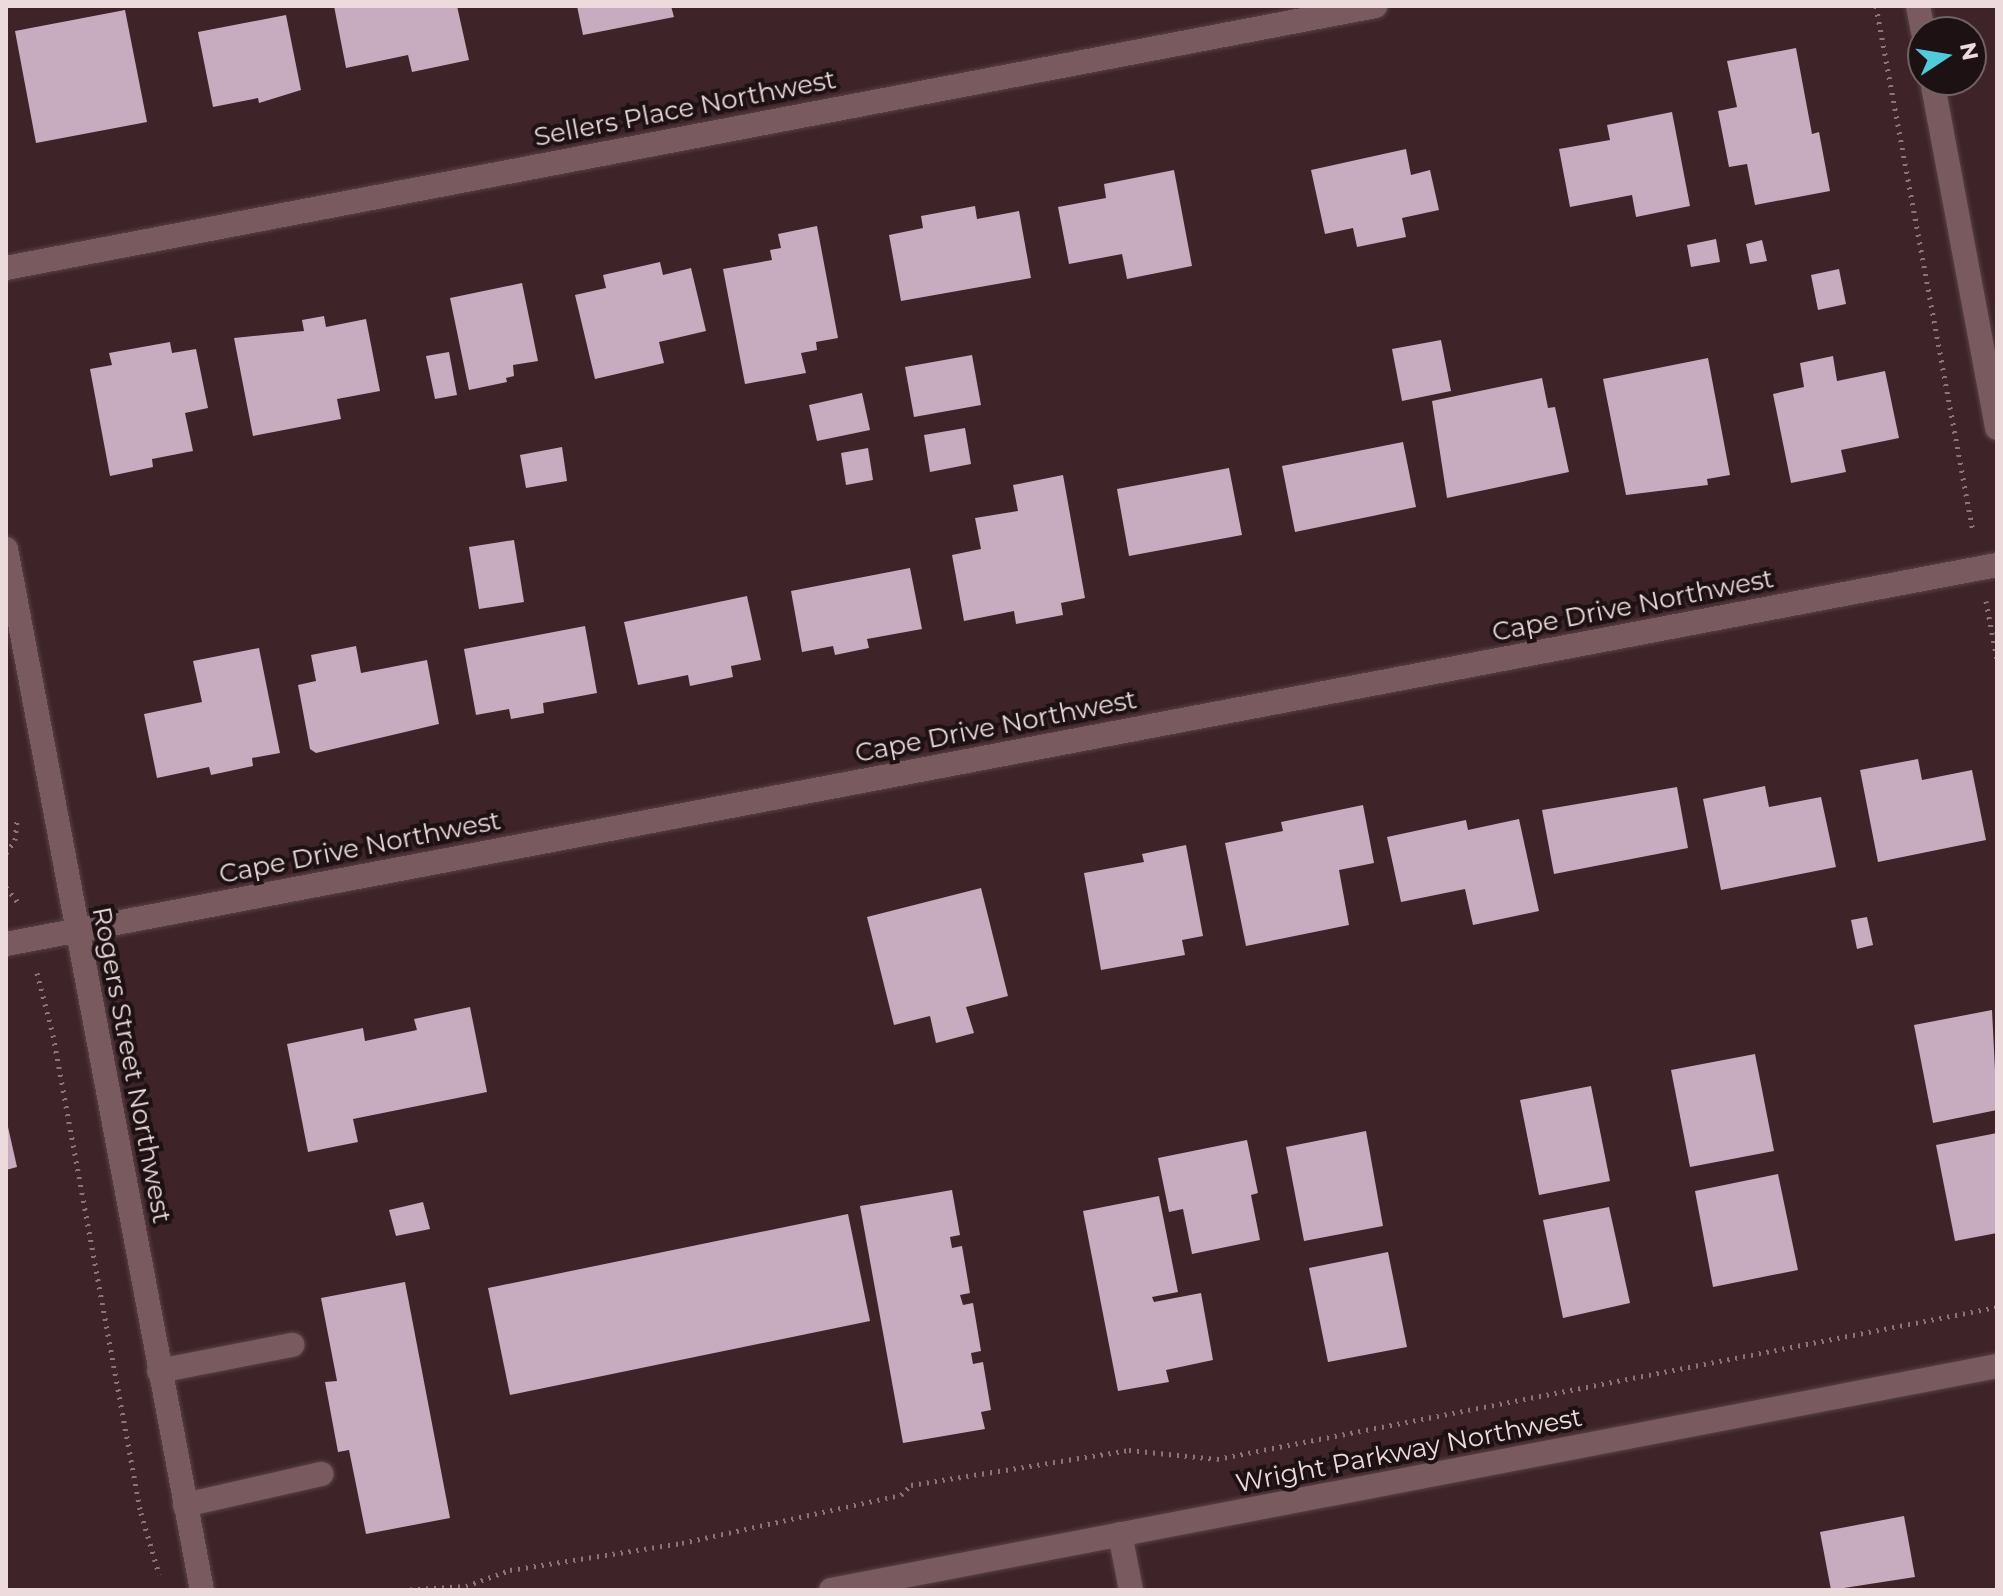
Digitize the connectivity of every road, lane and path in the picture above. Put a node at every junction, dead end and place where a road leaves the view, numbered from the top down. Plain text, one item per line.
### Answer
1 (1375, 6) edge
2 (1876, 6) edge
3 (1935, 96) edge
4 (6, 268) edge
5 (1997, 428) edge
6 (6, 549) edge
7 (1988, 566) edge
8 (1997, 659) edge
9 (15, 807) dead end
10 (6, 853) edge
11 (6, 887) edge
12 (77, 931) junction
13 (17, 942) edge
14 (1997, 1307) edge
15 (292, 1345) dead end
16 (1997, 1366) edge
17 (159, 1371) junction
18 (322, 1474) dead end
19 (185, 1505) junction
20 (1120, 1534) junction
21 (164, 1590) edge
22 (202, 1590) edge
23 (402, 1590) edge
24 (837, 1590) edge
25 (1131, 1590) edge

1 - 4 street, Sellers Place Northwest
2 - 7 path
3 - 5 street
6 - 12 street, Rogers Street Northwest
7 - 8 path
7 - 12 street, Cape Drive Northwest
9 - 10 path
11 - 13 path
12 - 13 street, Cape Drive Northwest
12 - 17 street, Rogers Street Northwest
13 - 21 path
14 - 23 path
15 - 17 street
16 - 20 street, Wright Parkway Northwest
17 - 19 street, Rogers Street Northwest
18 - 19 street
19 - 22 street, Rogers Street Northwest
20 - 24 street, Wright Parkway Northwest
20 - 25 street

